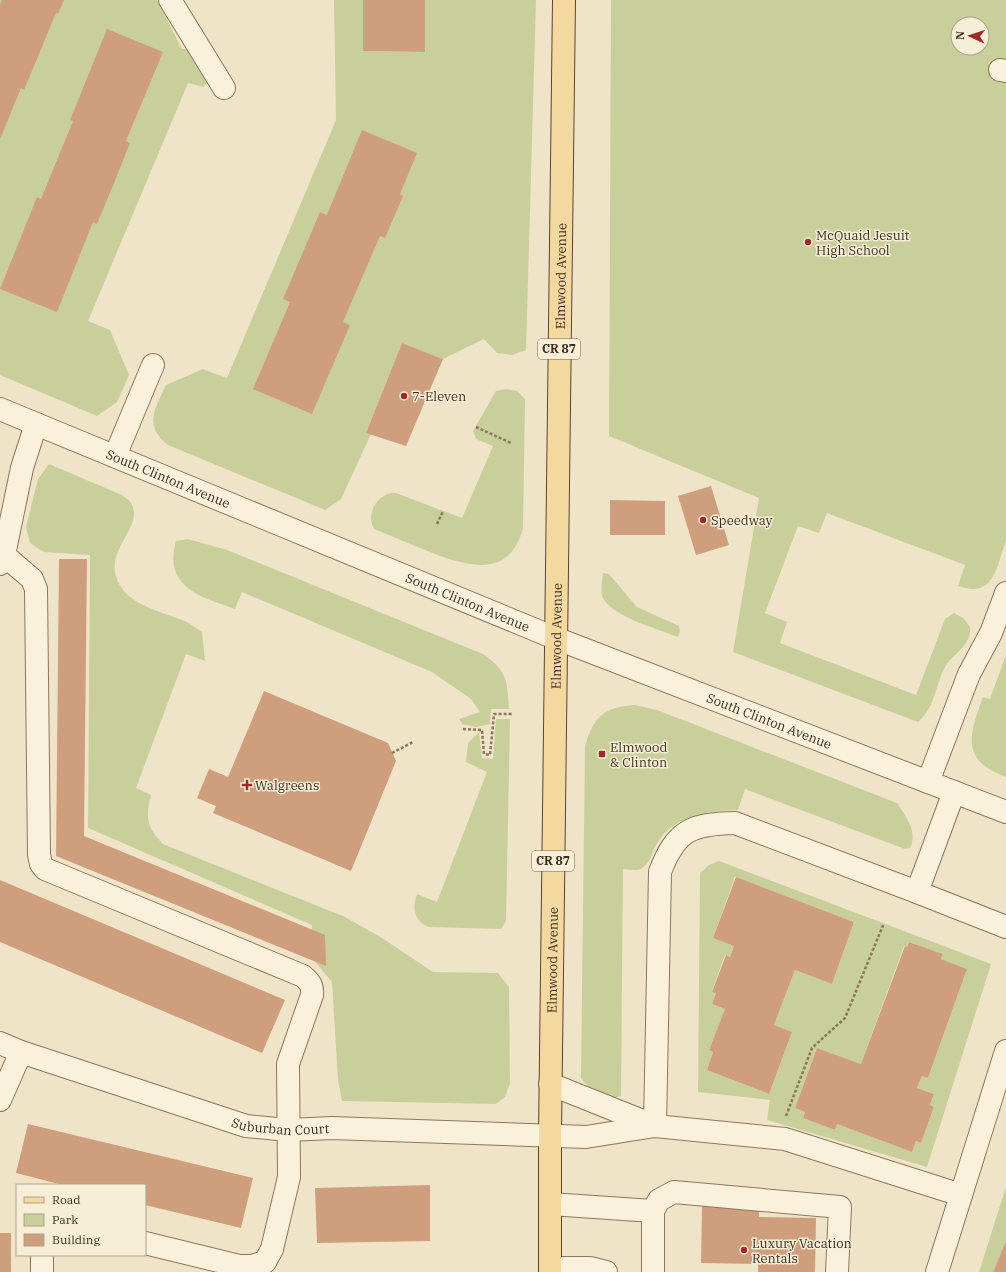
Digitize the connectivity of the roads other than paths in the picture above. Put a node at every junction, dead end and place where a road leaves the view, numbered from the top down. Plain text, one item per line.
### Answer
1 (170, 0) edge
2 (564, 0) edge
3 (224, 88) dead end
4 (153, 365) dead end
5 (0, 408) edge
6 (36, 424) junction
7 (115, 456) junction
8 (2, 559) edge
9 (1006, 593) edge
10 (555, 638) junction
11 (928, 782) junction
12 (954, 792) junction
13 (1006, 812) edge
14 (916, 892) junction
15 (1006, 928) edge
16 (0, 1043) edge
17 (1006, 1051) edge
18 (21, 1052) junction
19 (550, 1084) junction
20 (0, 1100) edge
21 (655, 1126) junction
22 (288, 1130) junction
23 (550, 1135) junction
24 (961, 1195) junction
25 (550, 1204) junction
26 (653, 1211) junction
27 (146, 1243) edge
28 (42, 1256) edge
29 (550, 1270) edge
30 (42, 1272) edge
31 (606, 1272) edge
32 (653, 1272) edge
33 (837, 1272) edge
34 (936, 1272) edge

1 - 3 street
2 - 10 main road, Elmwood Avenue / CR 87
4 - 7 street
5 - 6 street, South Clinton Avenue
6 - 7 street, South Clinton Avenue
6 - 8 street
7 - 10 street, South Clinton Avenue
8 - 22 street
9 - 11 street
10 - 11 street, South Clinton Avenue
10 - 19 main road, Elmwood Avenue / CR 87
11 - 12 street, South Clinton Avenue
12 - 13 street, South Clinton Avenue
12 - 14 street
14 - 15 street
14 - 21 street
16 - 18 street, Suburban Court
17 - 24 street
18 - 20 street
18 - 22 street, Suburban Court
19 - 21 street
19 - 23 main road, Elmwood Avenue / CR 87
21 - 23 street, Suburban Court
21 - 24 street
22 - 23 street, Suburban Court
22 - 27 street
23 - 25 main road, Elmwood Avenue / CR 87
24 - 34 street
25 - 26 street
25 - 29 main road, Elmwood Avenue / CR 87
26 - 32 street
26 - 33 street
28 - 30 street
29 - 31 street

